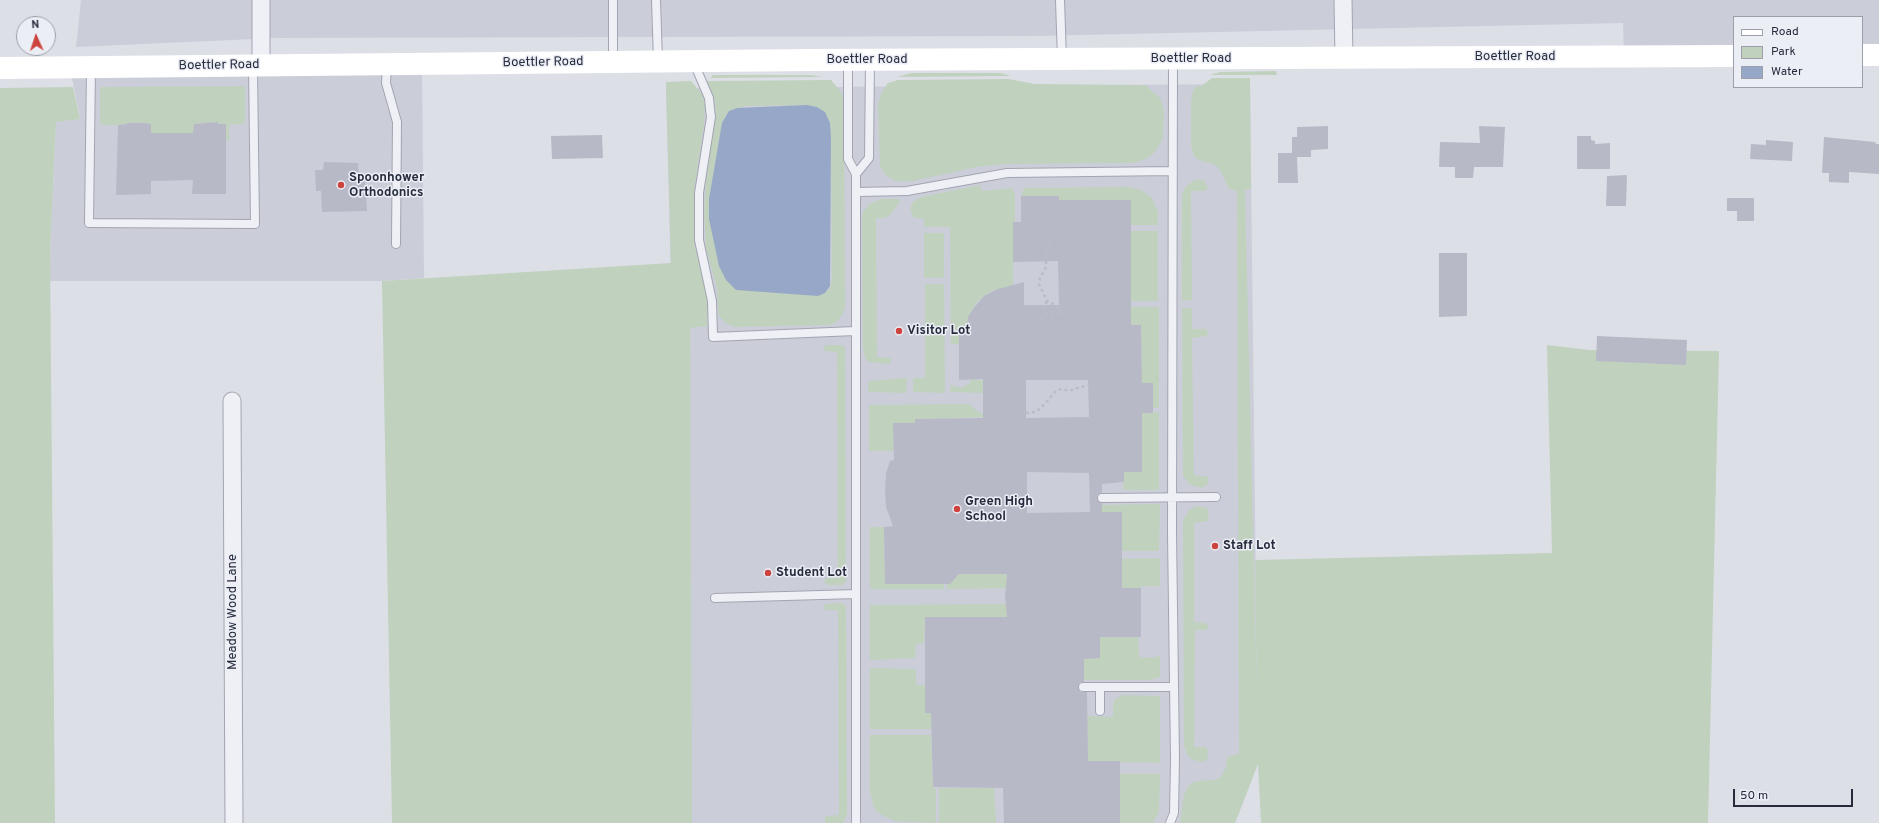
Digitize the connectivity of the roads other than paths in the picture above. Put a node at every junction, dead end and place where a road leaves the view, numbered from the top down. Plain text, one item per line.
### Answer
1 (260, 0) edge
2 (613, 0) edge
3 (656, 0) edge
4 (1060, 0) edge
5 (1343, 0) edge
6 (1863, 55) edge
7 (1879, 55) edge
8 (1733, 56) edge
9 (1344, 58) junction
10 (1173, 59) junction
11 (848, 60) junction
12 (870, 60) junction
13 (1062, 60) junction
14 (613, 62) junction
15 (658, 62) junction
16 (693, 62) junction
17 (387, 65) junction
18 (257, 66) junction
19 (0, 68) edge
20 (91, 68) junction
21 (1173, 171) junction
22 (856, 174) junction
23 (856, 192) junction
24 (396, 244) dead end
25 (855, 331) junction
26 (232, 401) dead end
27 (1216, 497) dead end
28 (1102, 498) dead end
29 (1172, 499) junction
30 (856, 594) junction
31 (715, 598) dead end
32 (1083, 687) dead end
33 (1100, 687) junction
34 (1174, 687) junction
35 (1100, 711) dead end
36 (234, 823) edge
37 (856, 823) edge
38 (1170, 823) edge

1 - 18 street
2 - 14 lane
3 - 15 lane
4 - 13 lane
5 - 9 street
6 - 7 street
8 - 9 street, Boettler Road
9 - 10 street, Boettler Road
10 - 13 street, Boettler Road
10 - 21 lane
11 - 12 street, Boettler Road
11 - 16 street, Boettler Road
11 - 22 lane
12 - 13 street, Boettler Road
12 - 22 lane
14 - 15 street, Boettler Road
14 - 17 street, Boettler Road
15 - 16 street, Boettler Road
16 - 25 lane
17 - 18 street, Boettler Road
17 - 24 lane
18 - 20 street, Boettler Road
18 - 20 lane
19 - 20 street, Boettler Road
21 - 23 lane
21 - 29 lane
22 - 23 lane
23 - 25 lane
25 - 30 lane
26 - 36 street, Meadow Wood Lane
27 - 29 lane
28 - 29 lane
29 - 34 lane
30 - 31 lane
30 - 37 lane
32 - 33 lane
33 - 34 lane
33 - 35 lane
34 - 38 lane

